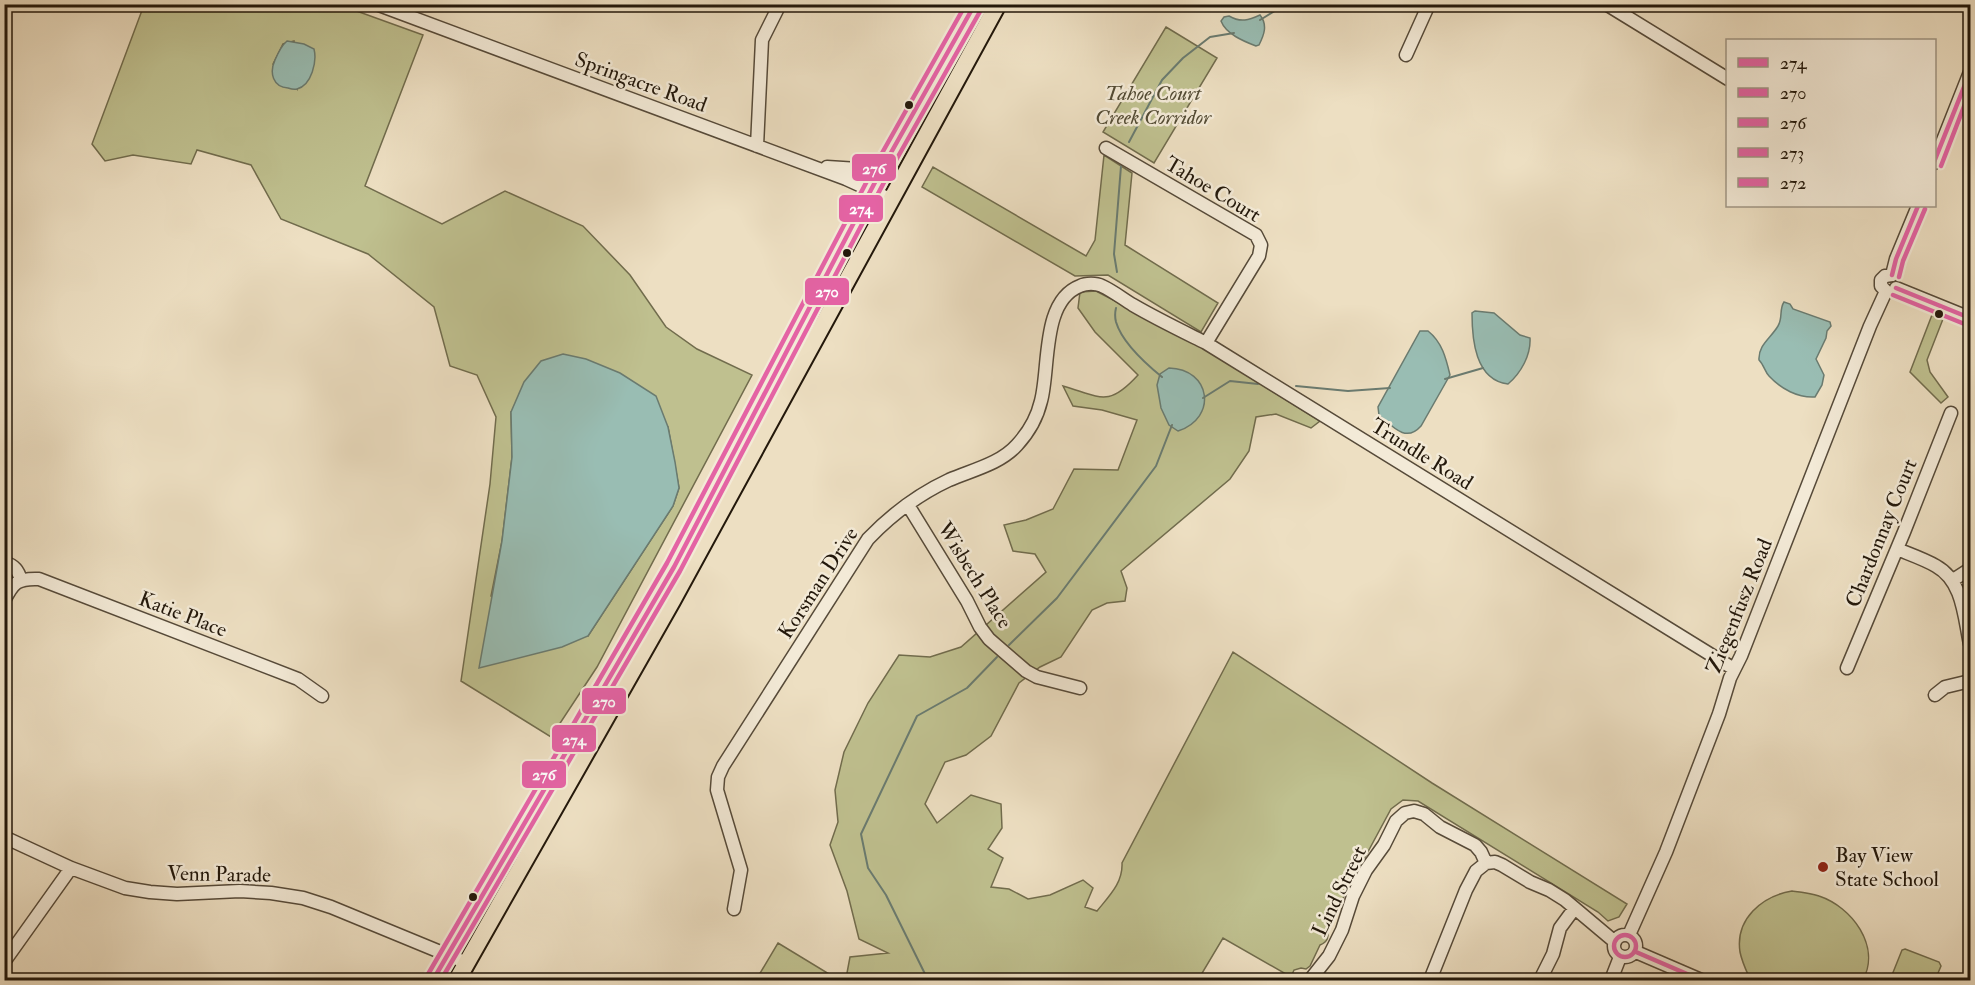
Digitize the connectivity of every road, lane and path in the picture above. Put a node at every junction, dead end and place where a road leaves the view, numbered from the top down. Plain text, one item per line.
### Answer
1 (376, 4) edge
2 (780, 4) edge
3 (975, 4) edge
4 (998, 4) edge
5 (1429, 4) edge
6 (1606, 4) edge
7 (1406, 55) dead end
8 (1971, 72) edge
9 (1726, 78) edge
10 (757, 146) junction
11 (1106, 148) dead end
12 (1936, 160) edge
13 (884, 165) junction
14 (811, 166) junction
15 (871, 190) junction
16 (890, 199) junction
17 (1918, 207) edge
18 (1085, 284) joint
19 (1892, 285) junction
20 (1971, 318) edge
21 (1206, 343) junction
22 (1951, 413) dead end
23 (908, 505) junction
24 (1897, 549) junction
25 (4, 562) edge
26 (1971, 569) edge
27 (23, 579) junction
28 (1953, 580) junction
29 (4, 602) edge
30 (1971, 644) edge
31 (1848, 668) dead end
32 (1734, 669) junction
33 (1971, 681) edge
34 (1080, 688) dead end
35 (1935, 695) dead end
36 (322, 696) dead end
37 (4, 837) edge
38 (1486, 863) junction
39 (71, 868) junction
40 (734, 909) dead end
41 (1574, 909) junction
42 (1629, 935) junction
43 (1615, 942) junction
44 (1636, 952) junction
45 (448, 955) junction
46 (1620, 957) junction
47 (4, 962) edge
48 (467, 963) junction
49 (433, 981) edge
50 (457, 981) edge
51 (1310, 981) edge
52 (1430, 981) edge
53 (1540, 981) edge
54 (1611, 981) edge
55 (1701, 981) edge

1 - 10 street, Springacre Road
2 - 10 street
3 - 13 highway
4 - 16 highway
5 - 7 street
6 - 9 street
8 - 12 street
10 - 14 street, Springacre Road
11 - 21 street, Tahoe Court
13 - 14 street
13 - 15 highway
14 - 15 street, Springacre Road
15 - 16 street, Springacre Road
15 - 45 highway
16 - 48 highway
17 - 19 street, Ziegenfusz Road
18 - 21 street, Trundle Road
18 - 23 street, Korsman Drive
19 - 20 street
19 - 32 street, Ziegenfusz Road
21 - 32 street, Trundle Road
22 - 24 street, Chardonnay Court
23 - 34 street, Wisbech Place
23 - 40 street, Korsman Drive
24 - 28 street
24 - 31 street, Chardonnay Court
25 - 27 street
26 - 28 street
27 - 29 street
27 - 36 street, Katie Place
28 - 30 street
32 - 42 street, Ziegenfusz Road
33 - 35 street
37 - 39 street, Venn Parade
38 - 41 street
38 - 51 street, Lind Street
38 - 52 street
39 - 45 street, Venn Parade
39 - 47 street
41 - 43 street
41 - 53 street
42 - 43 street
42 - 44 street
43 - 46 street
44 - 46 street
44 - 55 street
45 - 48 street, Venn Parade
45 - 49 highway
46 - 54 street
48 - 50 highway

